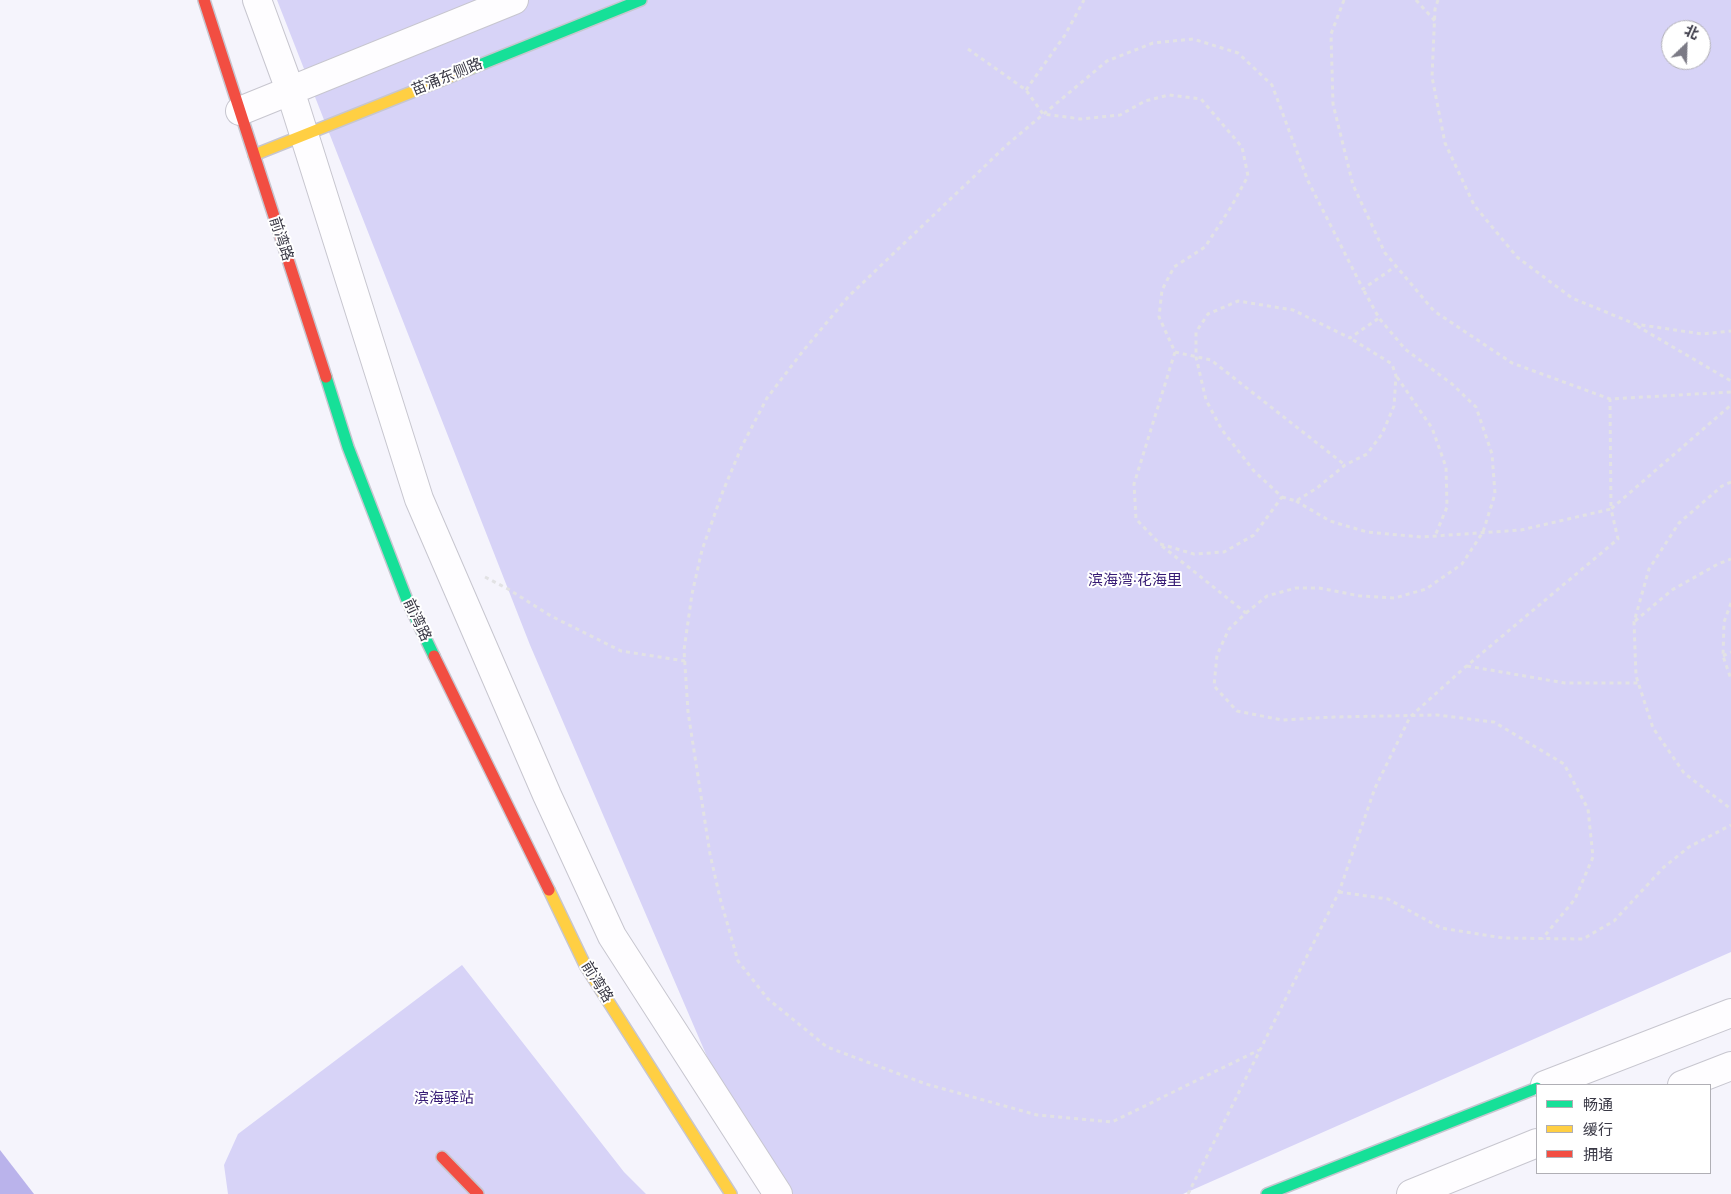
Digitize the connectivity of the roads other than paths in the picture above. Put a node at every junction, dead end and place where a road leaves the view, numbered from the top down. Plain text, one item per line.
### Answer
1 (204, 0) edge
2 (256, 0) edge
3 (514, 0) edge
4 (640, 0) edge
5 (290, 90) junction
6 (240, 111) junction
7 (303, 135) junction
8 (254, 155) junction
9 (1731, 1013) edge
10 (1731, 1066) edge
11 (1548, 1084) edge
12 (1685, 1084) edge
13 (1536, 1088) edge
14 (1536, 1143) edge
15 (442, 1157) dead end
16 (478, 1194) edge
17 (731, 1194) edge
18 (778, 1194) edge
19 (1267, 1194) edge
20 (1410, 1194) edge

1 - 6 street, 前湾路
2 - 5 street
3 - 5 street
4 - 7 street, 苗涌东侧路
5 - 6 street
5 - 7 street
6 - 8 street, 前湾路
7 - 8 street, 苗涌东侧路
7 - 18 street
8 - 17 street, 前湾路
9 - 11 street
10 - 12 street
13 - 19 street
14 - 20 street
15 - 16 street

